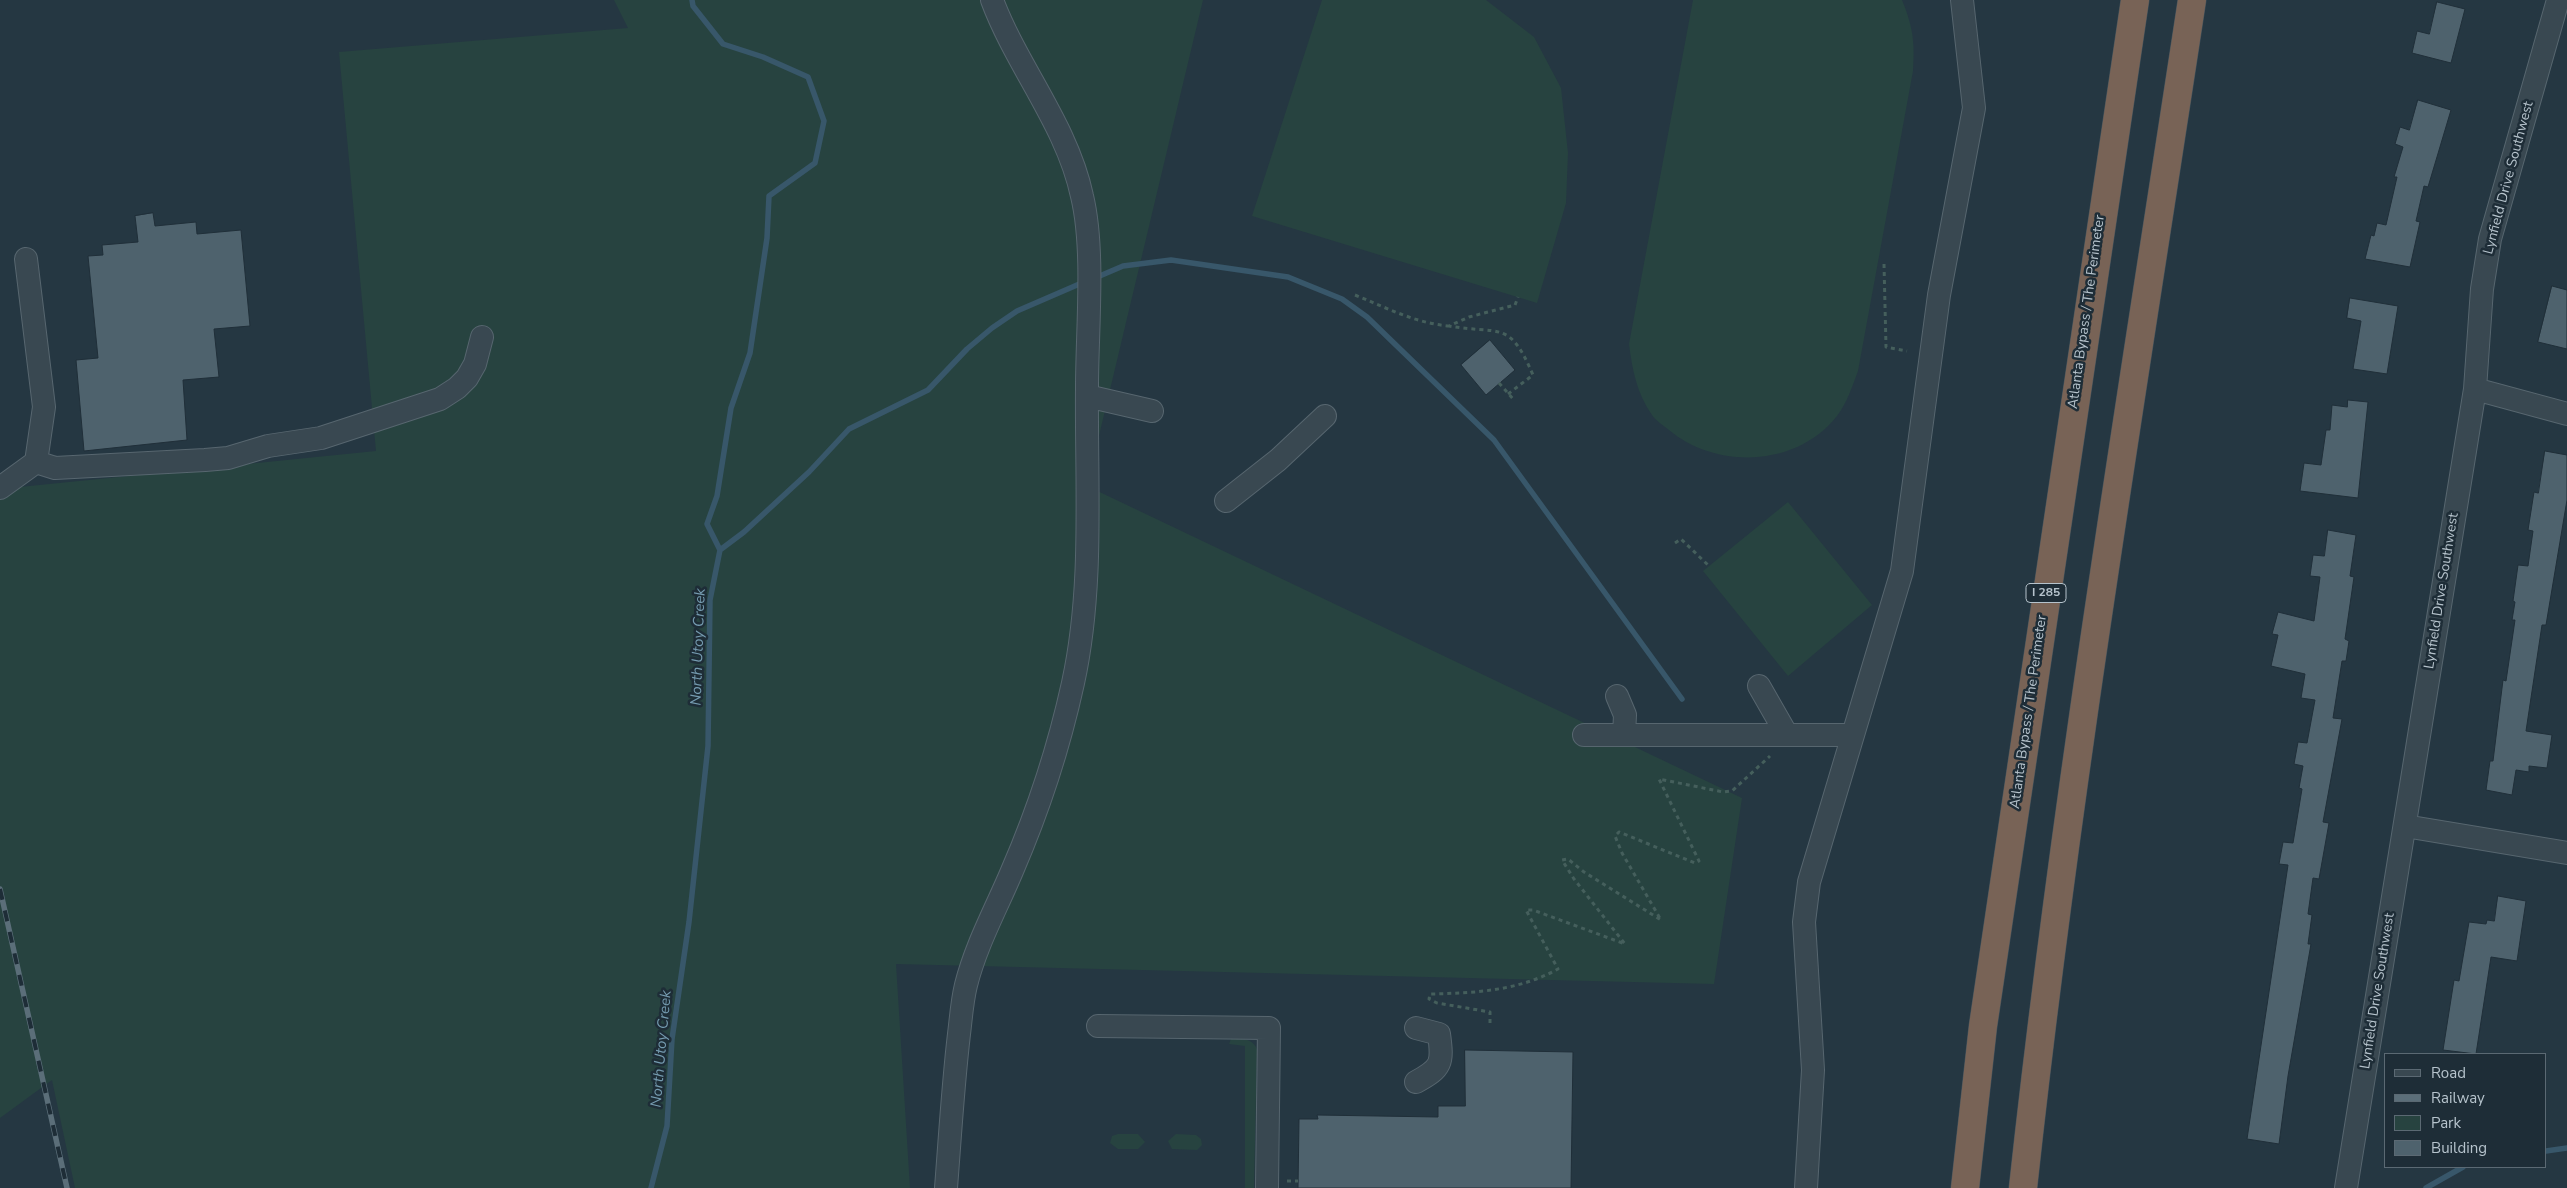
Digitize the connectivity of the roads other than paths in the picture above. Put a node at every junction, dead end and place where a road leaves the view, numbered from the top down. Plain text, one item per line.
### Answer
1 (992, 0) edge
2 (1962, 0) edge
3 (2135, 0) edge
4 (2192, 0) edge
5 (2558, 0) edge
6 (26, 259) dead end
7 (482, 337) dead end
8 (2475, 388) junction
9 (1087, 396) junction
10 (1152, 411) dead end
11 (2567, 414) edge
12 (1325, 416) dead end
13 (36, 462) junction
14 (0, 488) edge
15 (1226, 501) dead end
16 (1759, 686) dead end
17 (1617, 696) dead end
18 (1584, 735) dead end
19 (1624, 735) junction
20 (1787, 735) junction
21 (1852, 735) junction
22 (2405, 826) junction
23 (2567, 852) edge
24 (1098, 1026) dead end
25 (1416, 1028) dead end
26 (1416, 1082) dead end
27 (946, 1188) edge
28 (1267, 1188) edge
29 (1806, 1188) edge
30 (1965, 1188) edge
31 (2022, 1188) edge
32 (2346, 1188) edge

1 - 9 street
2 - 21 street
3 - 30 highway, Atlanta Bypass / The Perimeter / I 285
4 - 31 highway
5 - 8 street, Lynfield Drive Southwest
6 - 13 street
7 - 13 street
8 - 11 street
8 - 22 street, Lynfield Drive Southwest
9 - 10 street
9 - 27 street
12 - 15 street
13 - 14 street
16 - 20 street
17 - 19 street
18 - 19 street
19 - 20 street
20 - 21 street
21 - 29 street
22 - 23 street
22 - 32 street, Lynfield Drive Southwest
24 - 28 street
25 - 26 street

